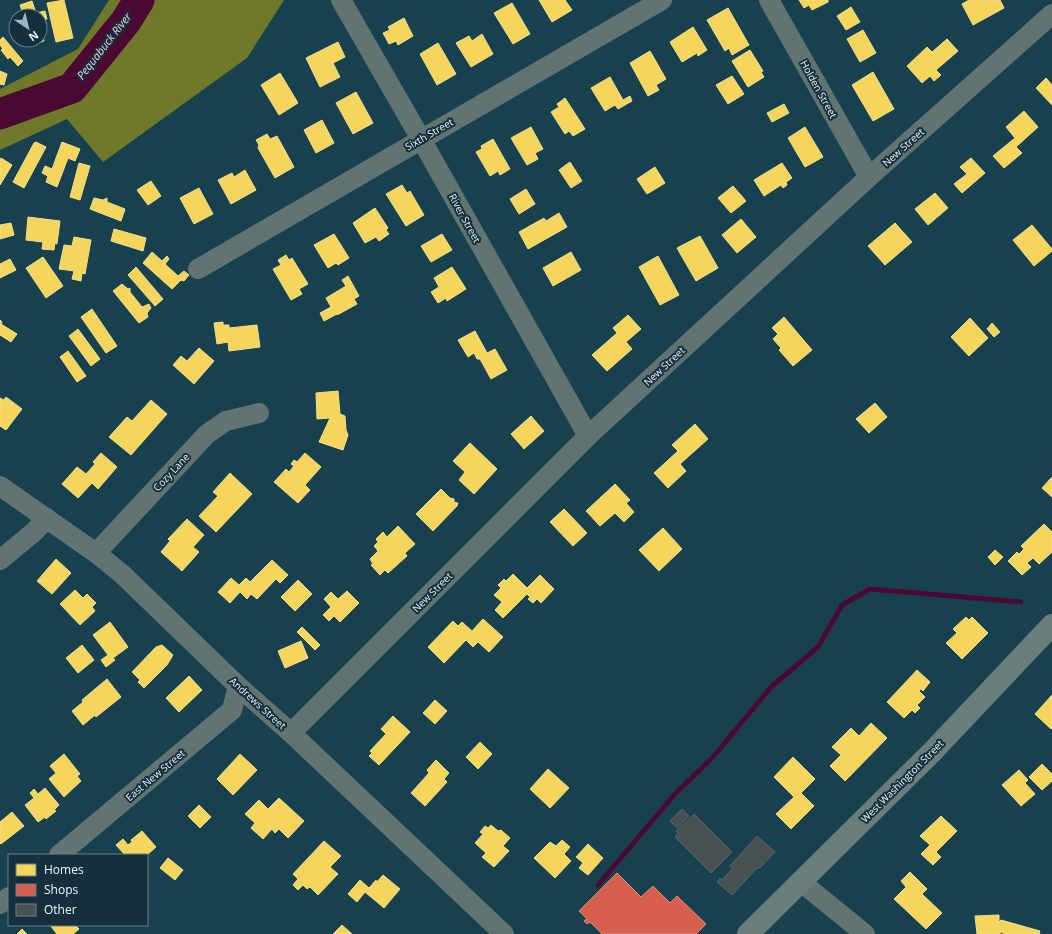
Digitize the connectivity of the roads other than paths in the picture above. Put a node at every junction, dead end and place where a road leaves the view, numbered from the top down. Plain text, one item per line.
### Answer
1 (341, 0) edge
2 (662, 0) edge
3 (769, 0) edge
4 (1052, 14) edge
5 (421, 139) junction
6 (869, 177) junction
7 (198, 269) dead end
8 (259, 413) dead end
9 (588, 436) junction
10 (0, 486) edge
11 (47, 518) junction
12 (96, 553) junction
13 (0, 560) edge
14 (1052, 625) edge
15 (238, 686) junction
16 (291, 733) junction
17 (60, 854) edge
18 (801, 882) junction
19 (8, 898) edge
20 (0, 904) edge
21 (504, 934) edge
22 (748, 934) edge
23 (865, 934) edge

1 - 5 street, River Street
2 - 5 street, Sixth Street
3 - 6 street, Holden Street
4 - 6 street, New Street
5 - 7 street, Sixth Street
5 - 9 street, River Street
6 - 9 street, New Street
8 - 12 street, Cozy Lane
9 - 16 street, New Street
10 - 11 street, Andrews Street
11 - 12 street, Andrews Street
11 - 13 street
12 - 15 street, Andrews Street
14 - 18 main road, West Washington Street
15 - 16 street, Andrews Street
15 - 17 street, East New Street
16 - 21 street, Andrews Street
18 - 22 main road, West Washington Street
18 - 23 street
19 - 20 street

